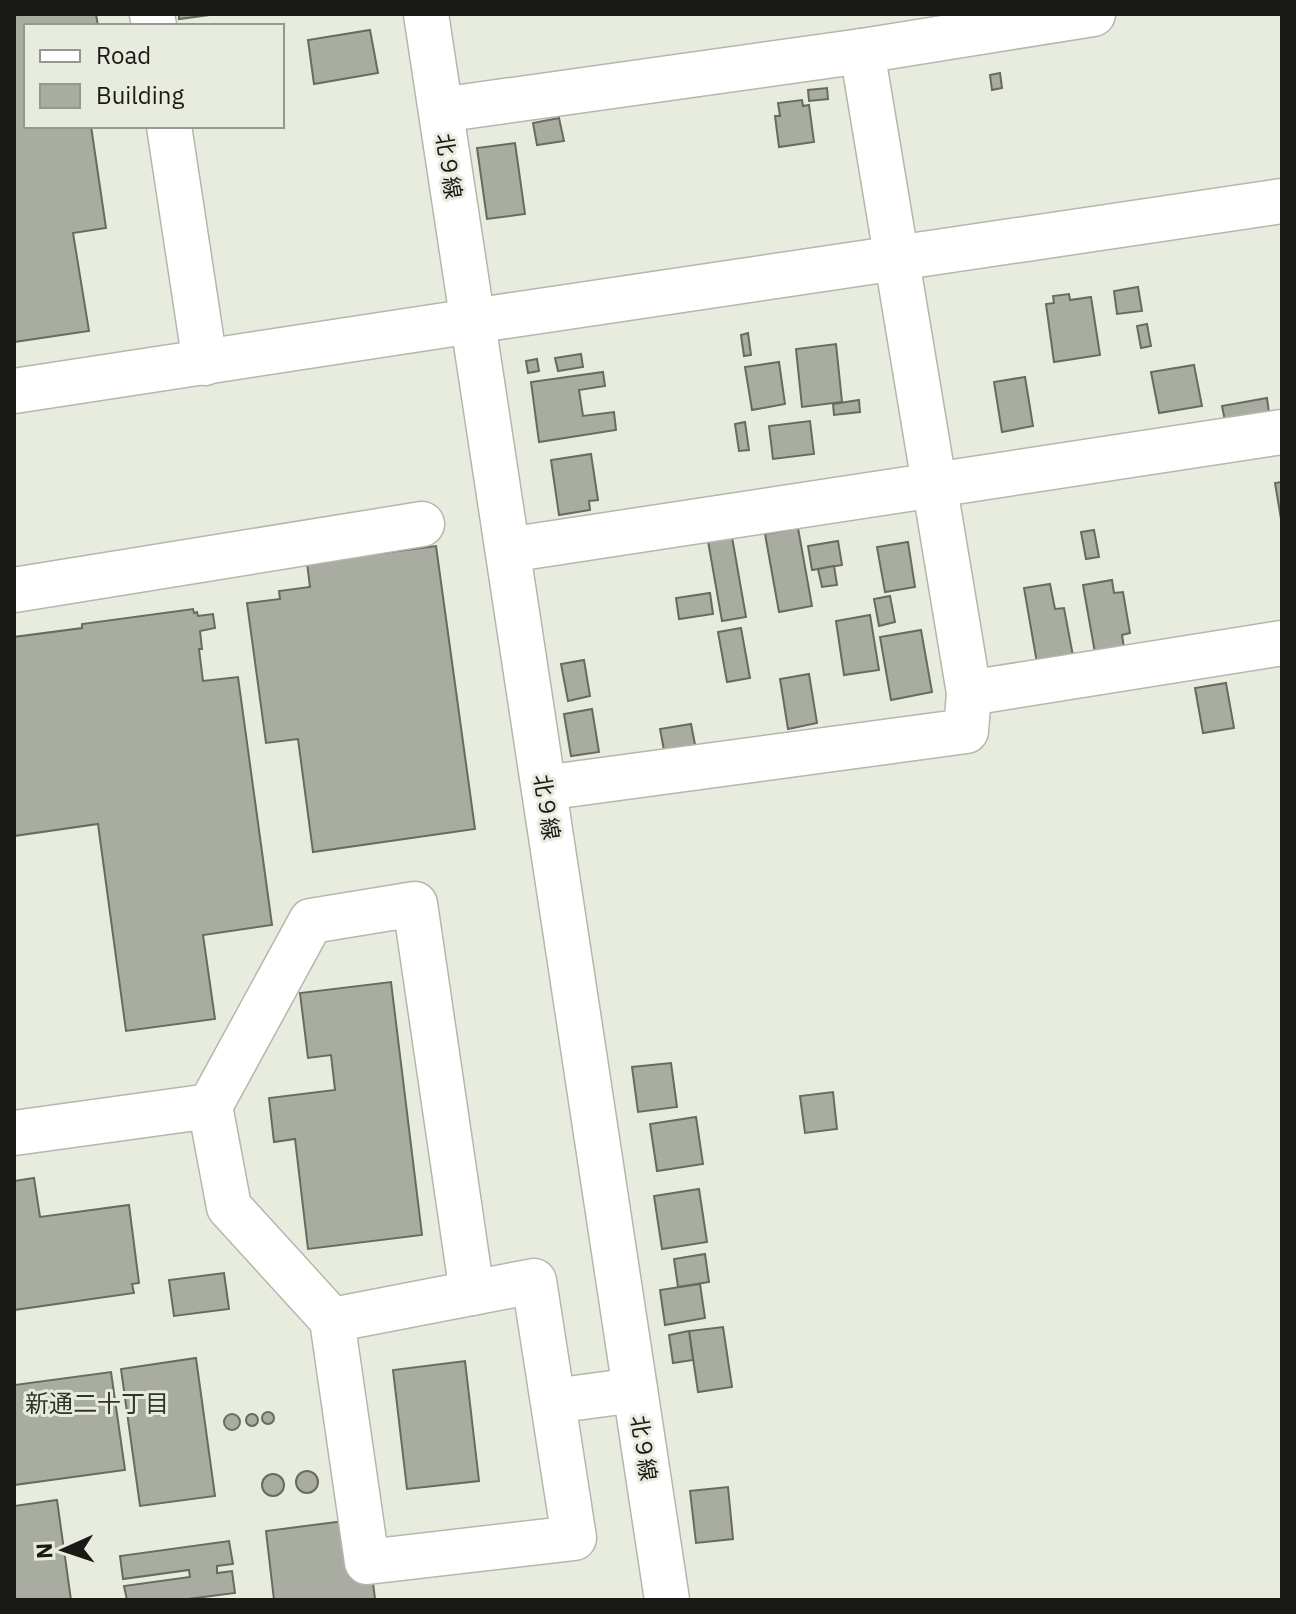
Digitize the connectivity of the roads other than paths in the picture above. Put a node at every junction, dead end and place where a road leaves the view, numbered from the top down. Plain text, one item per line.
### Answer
1 (426, 14) edge
2 (1093, 14) edge
3 (862, 51) junction
4 (441, 110) junction
5 (169, 128) edge
6 (1282, 201) edge
7 (898, 258) junction
8 (472, 321) junction
9 (205, 363) junction
10 (14, 391) edge
11 (1282, 432) edge
12 (935, 484) junction
13 (422, 524) dead end
14 (508, 550) junction
15 (14, 590) edge
16 (1282, 643) edge
17 (969, 693) junction
18 (544, 788) junction
19 (210, 1106) junction
20 (14, 1133) edge
21 (472, 1293) junction
22 (332, 1320) junction
23 (635, 1390) junction
24 (553, 1401) junction
25 (667, 1600) edge

1 - 4 street, 北９線
2 - 3 street
3 - 4 street
3 - 7 street
4 - 8 street, 北９線
5 - 9 street
6 - 7 street
7 - 8 street
7 - 12 street
8 - 9 street
8 - 14 street, 北９線
9 - 10 street
11 - 12 street
12 - 14 street
12 - 17 street
13 - 15 street
14 - 18 street, 北９線
16 - 17 street
17 - 18 street
18 - 23 street, 北９線
19 - 20 street
19 - 21 street
19 - 22 street
21 - 22 street
21 - 24 street
22 - 24 street
23 - 24 street
23 - 25 street, 北９線

